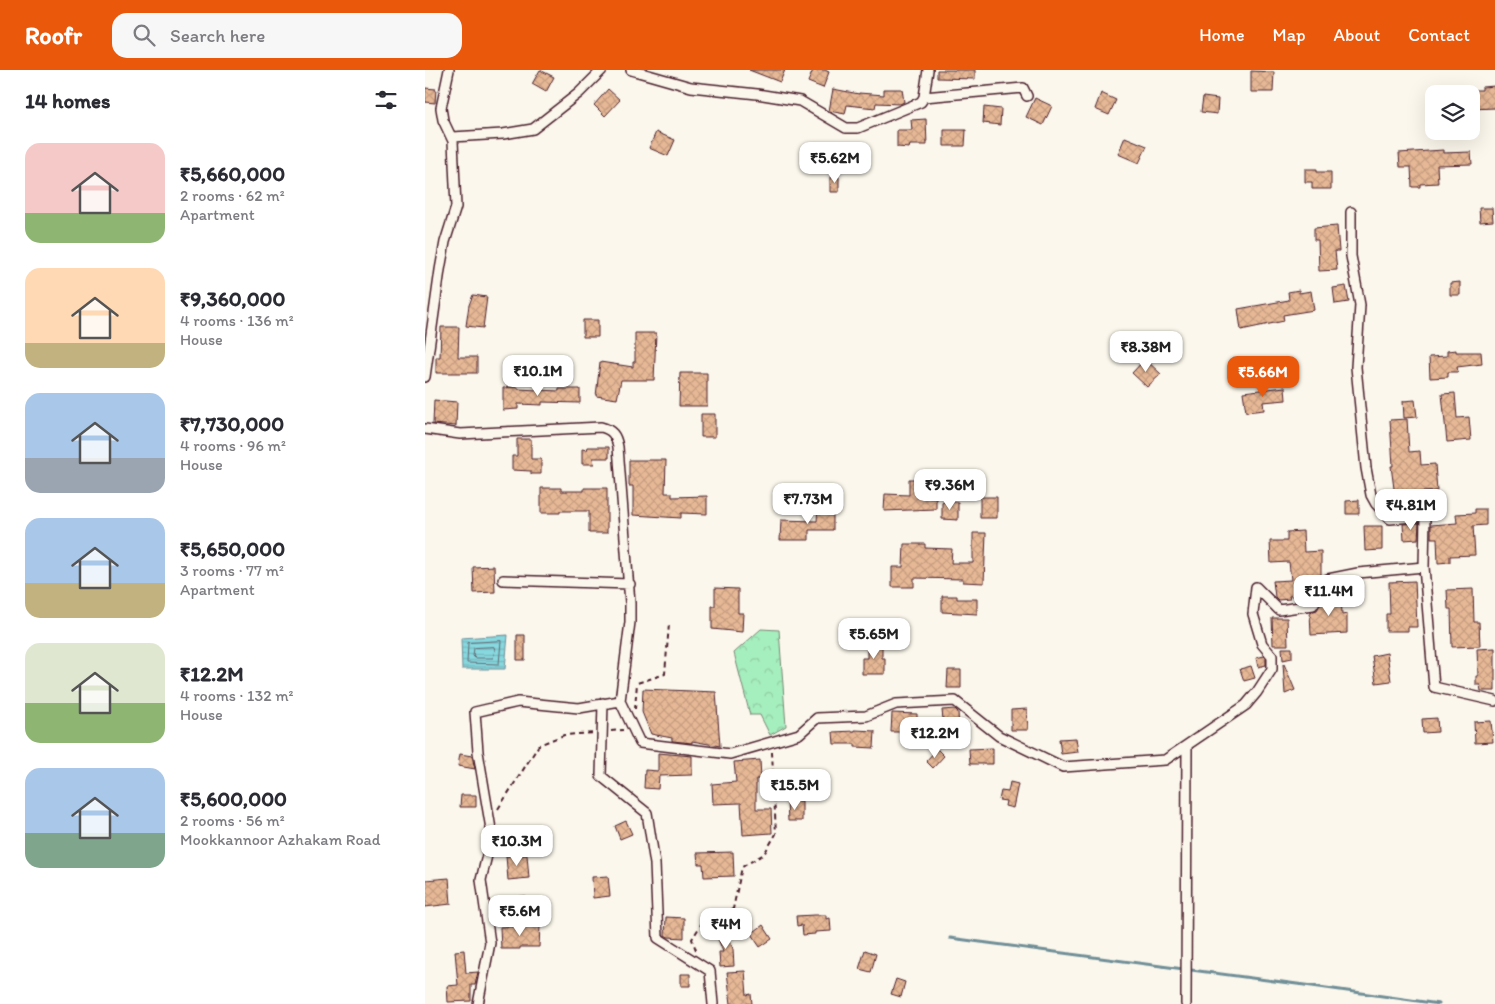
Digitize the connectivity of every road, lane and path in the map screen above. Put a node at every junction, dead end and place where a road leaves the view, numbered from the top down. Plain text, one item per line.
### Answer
1 (449, 70) edge
2 (602, 70) edge
3 (631, 70) edge
4 (929, 70) edge
5 (1027, 96) dead end
6 (924, 97) junction
7 (452, 137) junction
8 (1351, 212) dead end
9 (425, 377) edge
10 (425, 429) edge
11 (1424, 567) junction
12 (503, 580) dead end
13 (630, 584) junction
14 (620, 701) junction
15 (1495, 702) edge
16 (603, 703) junction
17 (772, 742) junction
18 (1187, 745) junction
19 (702, 966) junction
20 (478, 1004) edge
21 (713, 1004) edge
22 (1186, 1004) edge

1 - 7 street
2 - 7 street
3 - 6 street
4 - 6 street
5 - 6 street
7 - 9 street
8 - 11 street
10 - 13 street
11 - 15 street
11 - 18 street
12 - 13 street
13 - 14 street
14 - 16 street
14 - 17 street
16 - 19 street
16 - 20 street
17 - 18 street
17 - 19 path
18 - 22 street
19 - 21 street

